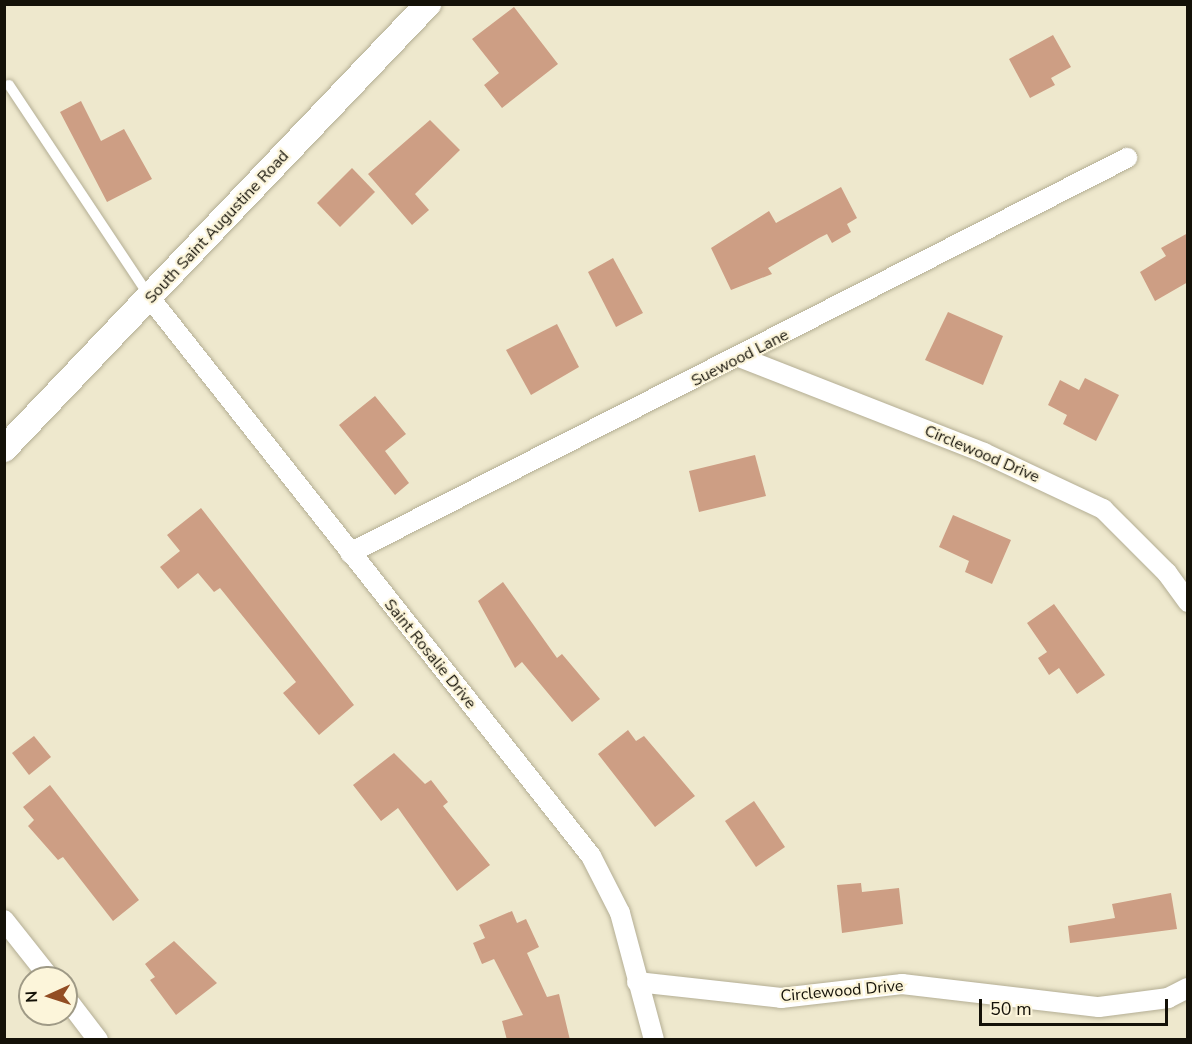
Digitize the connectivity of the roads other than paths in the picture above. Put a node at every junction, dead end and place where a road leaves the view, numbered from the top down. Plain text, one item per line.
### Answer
1 (428, 4) edge
2 (9, 85) dead end
3 (1126, 158) dead end
4 (150, 298) junction
5 (742, 358) junction
6 (4, 449) edge
7 (350, 553) junction
8 (1188, 602) edge
9 (4, 920) edge
10 (40, 966) edge
11 (637, 982) junction
12 (1188, 988) edge
13 (78, 1014) edge
14 (98, 1040) edge
15 (654, 1040) edge

1 - 4 street, South Saint Augustine Road
2 - 4 lane
3 - 5 street, Suewood Lane
4 - 6 street, South Saint Augustine Road
4 - 7 street, Saint Rosalie Drive
5 - 7 street, Suewood Lane
5 - 8 street, Circlewood Drive
7 - 11 street, Saint Rosalie Drive
9 - 10 street
11 - 12 street, Circlewood Drive
11 - 15 street, Saint Rosalie Drive
13 - 14 street

